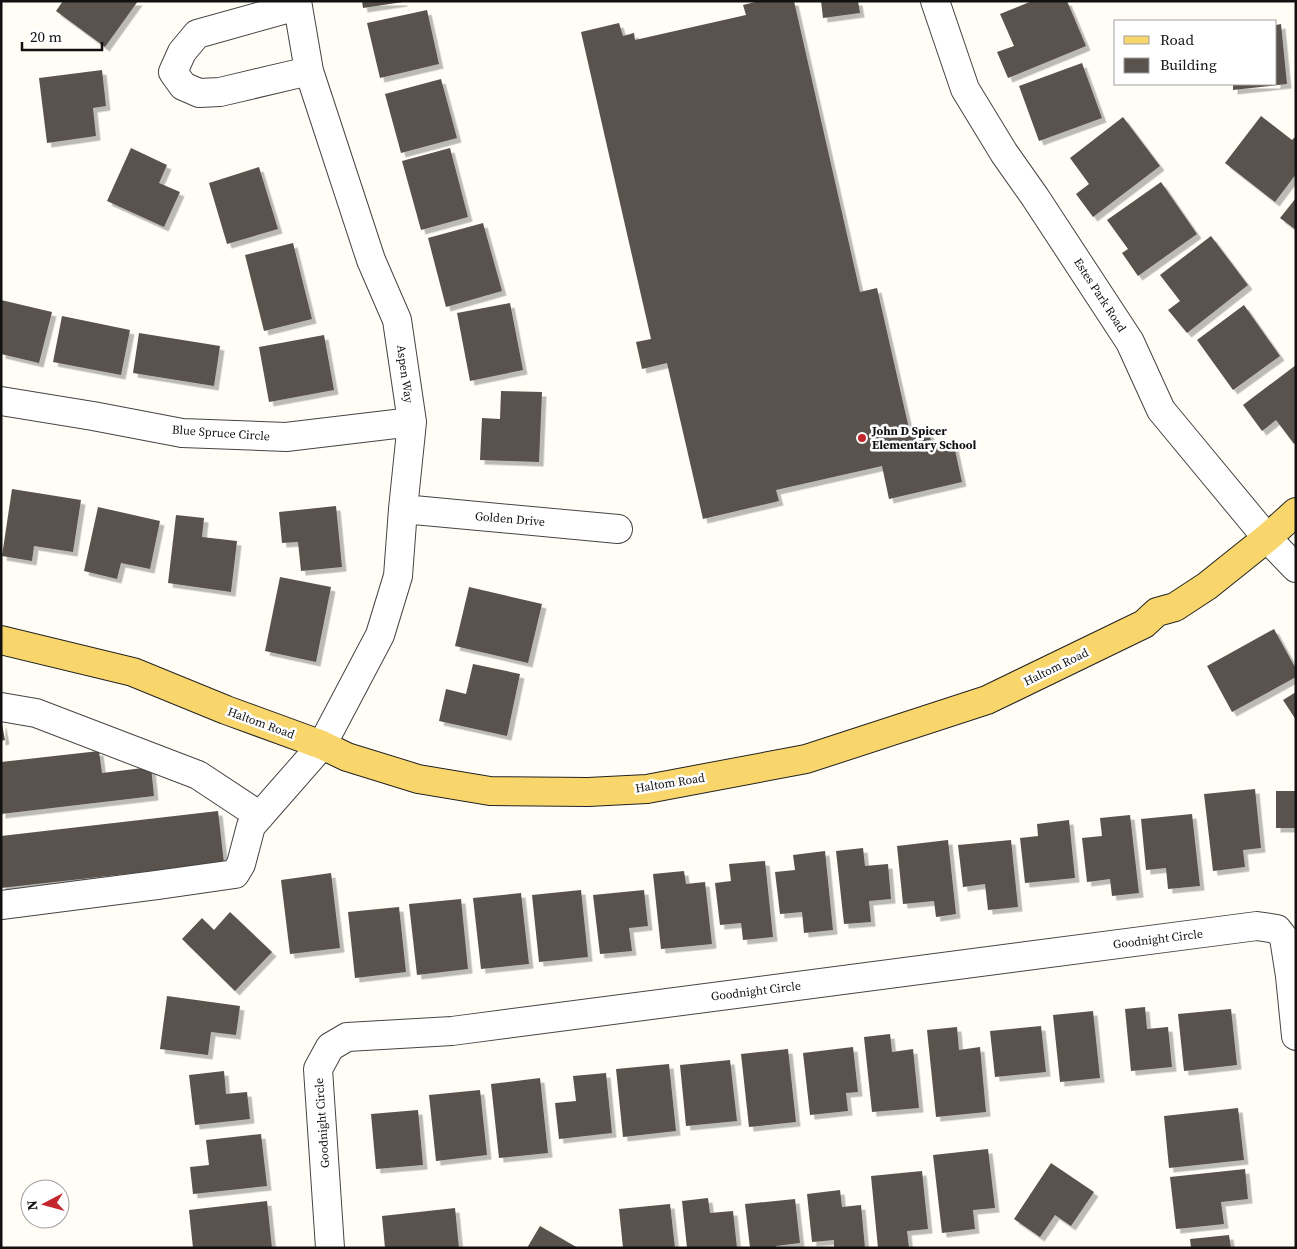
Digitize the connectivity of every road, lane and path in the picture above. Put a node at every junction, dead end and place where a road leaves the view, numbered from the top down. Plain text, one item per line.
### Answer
1 (935, 1) edge
2 (297, 4) edge
3 (309, 71) junction
4 (1, 401) edge
5 (412, 422) junction
6 (403, 509) junction
7 (1296, 512) edge
8 (618, 528) dead end
9 (1267, 538) junction
10 (1296, 568) edge
11 (1, 640) edge
12 (1, 707) edge
13 (322, 745) junction
14 (260, 816) junction
15 (1, 905) edge
16 (1296, 1036) edge
17 (330, 1248) edge

1 - 9 street, Estes Park Road
2 - 3 street, Aspen Way
2 - 3 street
3 - 5 street, Aspen Way
4 - 5 street, Blue Spruce Circle
5 - 6 street, Aspen Way
6 - 8 street, Golden Drive
6 - 13 street, Aspen Way
7 - 9 main road, Haltom Road
9 - 10 street, Estes Park Road
9 - 13 main road, Haltom Road
11 - 13 main road, Haltom Road
12 - 14 street
13 - 14 street, Aspen Way
14 - 15 street, Aspen Way
16 - 17 street, Goodnight Circle

